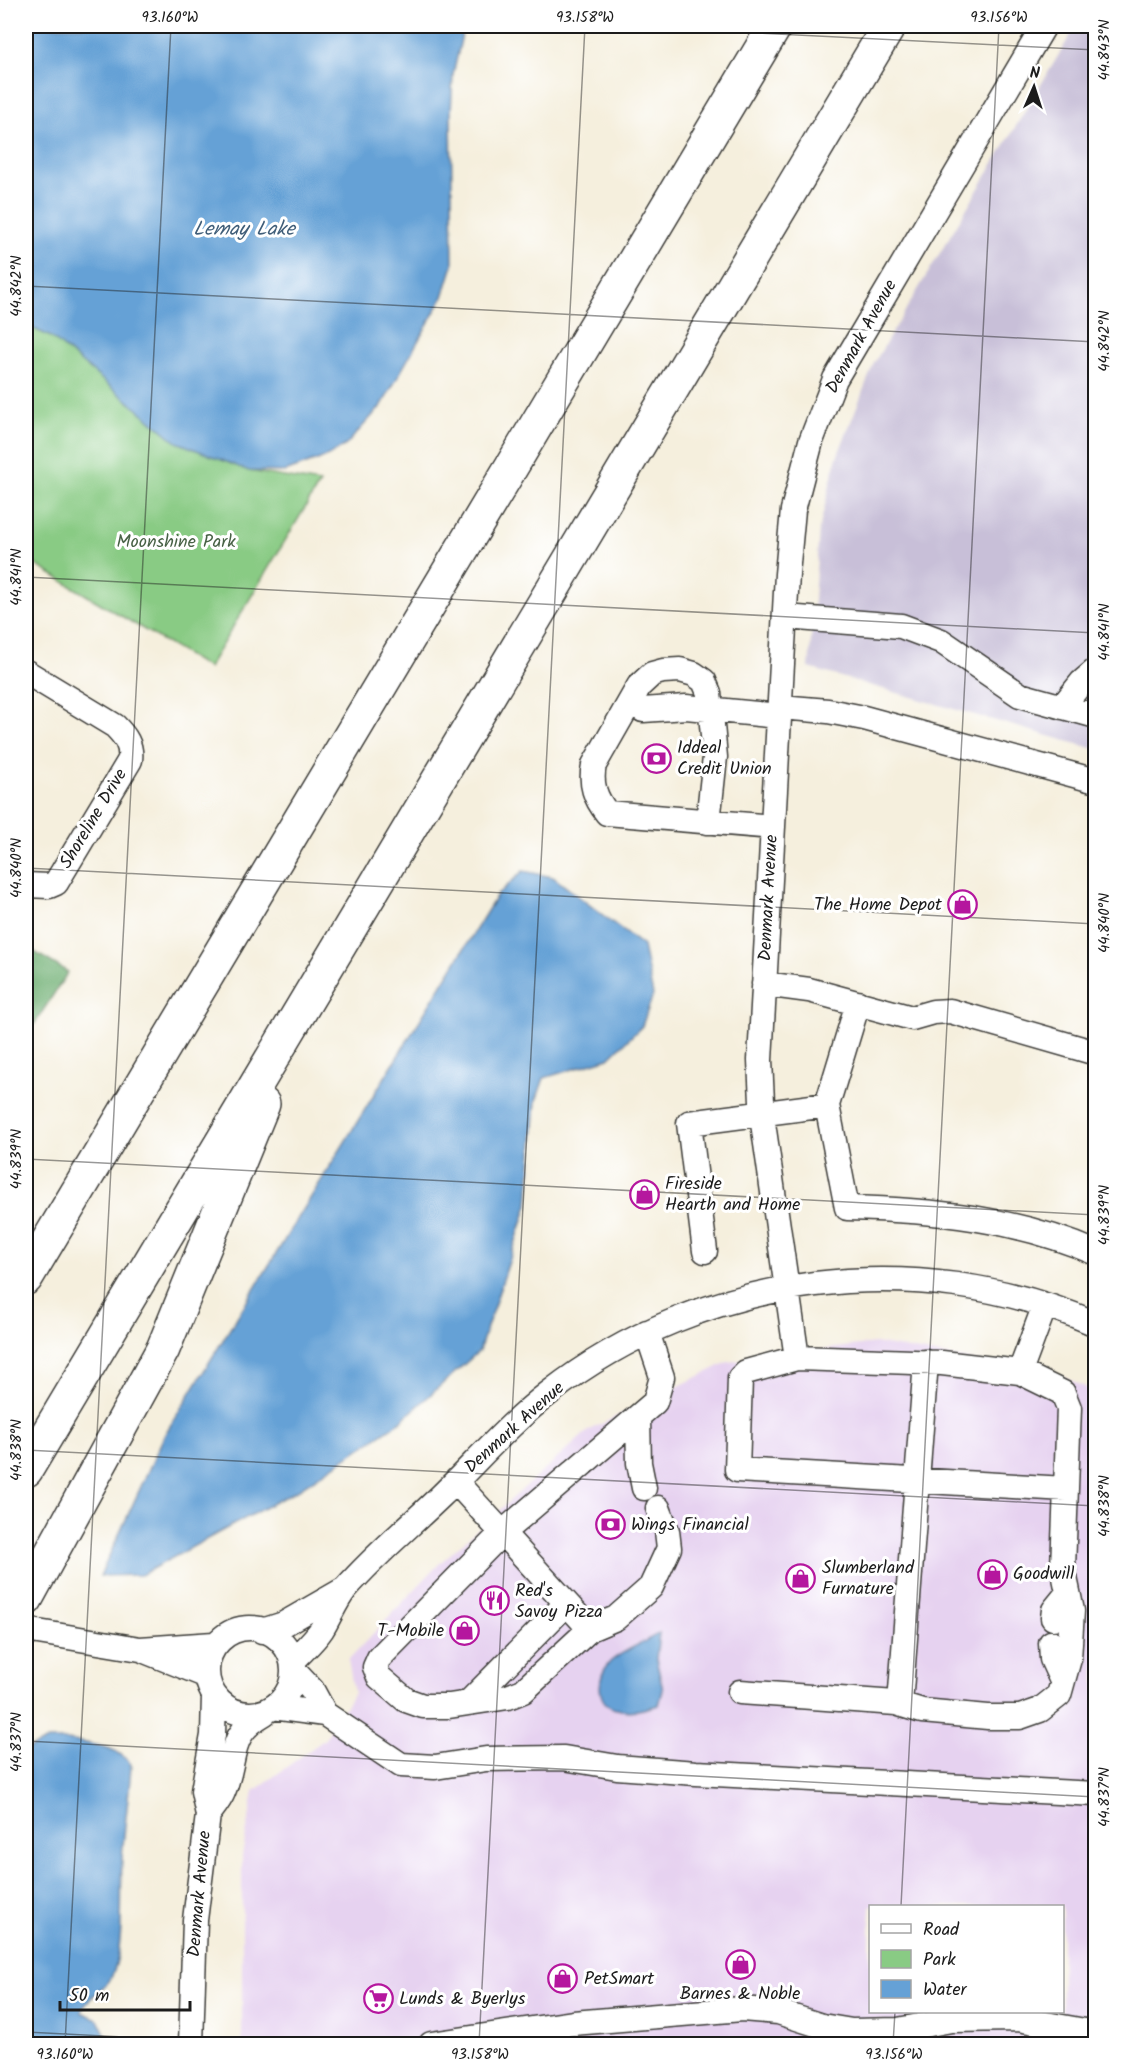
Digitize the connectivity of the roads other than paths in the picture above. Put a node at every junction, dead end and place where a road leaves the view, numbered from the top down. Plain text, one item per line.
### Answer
1 (776, 26) edge
2 (889, 26) edge
3 (1044, 26) edge
4 (785, 617) junction
5 (1095, 670) edge
6 (26, 672) edge
7 (1062, 707) junction
8 (643, 710) dead end
9 (709, 710) junction
10 (779, 711) junction
11 (1095, 716) edge
12 (1095, 781) edge
13 (708, 822) junction
14 (773, 827) junction
15 (26, 885) edge
16 (764, 984) junction
17 (305, 1002) junction
18 (858, 1003) junction
19 (1095, 1053) edge
20 (827, 1105) junction
21 (762, 1112) junction
22 (705, 1251) dead end
23 (1095, 1253) edge
24 (26, 1278) edge
25 (786, 1286) junction
26 (1045, 1305) junction
27 (1095, 1323) edge
28 (647, 1332) junction
29 (797, 1358) junction
30 (926, 1362) junction
31 (1020, 1372) junction
32 (638, 1419) junction
33 (43, 1442) junction
34 (26, 1470) edge
35 (26, 1475) edge
36 (918, 1481) junction
37 (456, 1482) junction
38 (644, 1488) dead end
39 (1066, 1489) junction
40 (658, 1508) dead end
41 (502, 1533) junction
42 (345, 1589) junction
43 (1067, 1594) junction
44 (26, 1599) edge
45 (566, 1604) junction
46 (1053, 1618) dead end
47 (590, 1629) junction
48 (26, 1630) edge
49 (262, 1631) junction
50 (1051, 1643) dead end
51 (214, 1644) junction
52 (140, 1649) junction
53 (293, 1666) junction
54 (1062, 1681) junction
55 (209, 1685) junction
56 (740, 1692) dead end
57 (468, 1703) junction
58 (900, 1704) junction
59 (269, 1710) junction
60 (325, 1714) junction
61 (1095, 1794) edge
62 (208, 1815) junction
63 (1095, 2033) edge
64 (191, 2044) edge
65 (430, 2044) edge

1 - 24 highway
2 - 17 highway
3 - 4 street, Denmark Avenue
4 - 7 street
4 - 10 street, Denmark Avenue
5 - 7 street
6 - 15 street, Shoreline Drive
7 - 11 street
8 - 9 street
9 - 10 street
9 - 13 street
9 - 13 street
10 - 12 street
10 - 14 street, Denmark Avenue
13 - 14 street
14 - 16 street, Denmark Avenue
16 - 18 street
16 - 21 street, Denmark Avenue
17 - 33 highway
17 - 44 highway
18 - 19 street
18 - 20 street
20 - 21 street
20 - 23 street
21 - 22 street
21 - 25 street, Denmark Avenue
25 - 26 street
25 - 28 street, Denmark Avenue
25 - 29 street
26 - 27 street
26 - 31 street
28 - 32 street
28 - 37 street, Denmark Avenue
29 - 30 street
29 - 36 street
30 - 31 street
30 - 36 street
31 - 39 street
32 - 38 street
32 - 41 street
33 - 34 highway
33 - 35 highway
36 - 39 street
36 - 58 street
37 - 41 street
37 - 42 street, Denmark Avenue
39 - 43 street
40 - 47 street
41 - 45 street
41 - 57 street
42 - 49 street, Denmark Avenue
42 - 53 street, Denmark Avenue
43 - 46 street
43 - 54 street
45 - 47 street
45 - 57 street
47 - 57 street
48 - 52 street
49 - 51 street
49 - 53 street
50 - 54 street
51 - 52 street
51 - 55 street
52 - 55 street
53 - 59 street
53 - 60 street
54 - 58 street
55 - 59 street
55 - 62 street, Denmark Avenue
56 - 58 street
59 - 60 street
59 - 62 street, Denmark Avenue
60 - 61 street
62 - 64 street, Denmark Avenue
63 - 65 street

